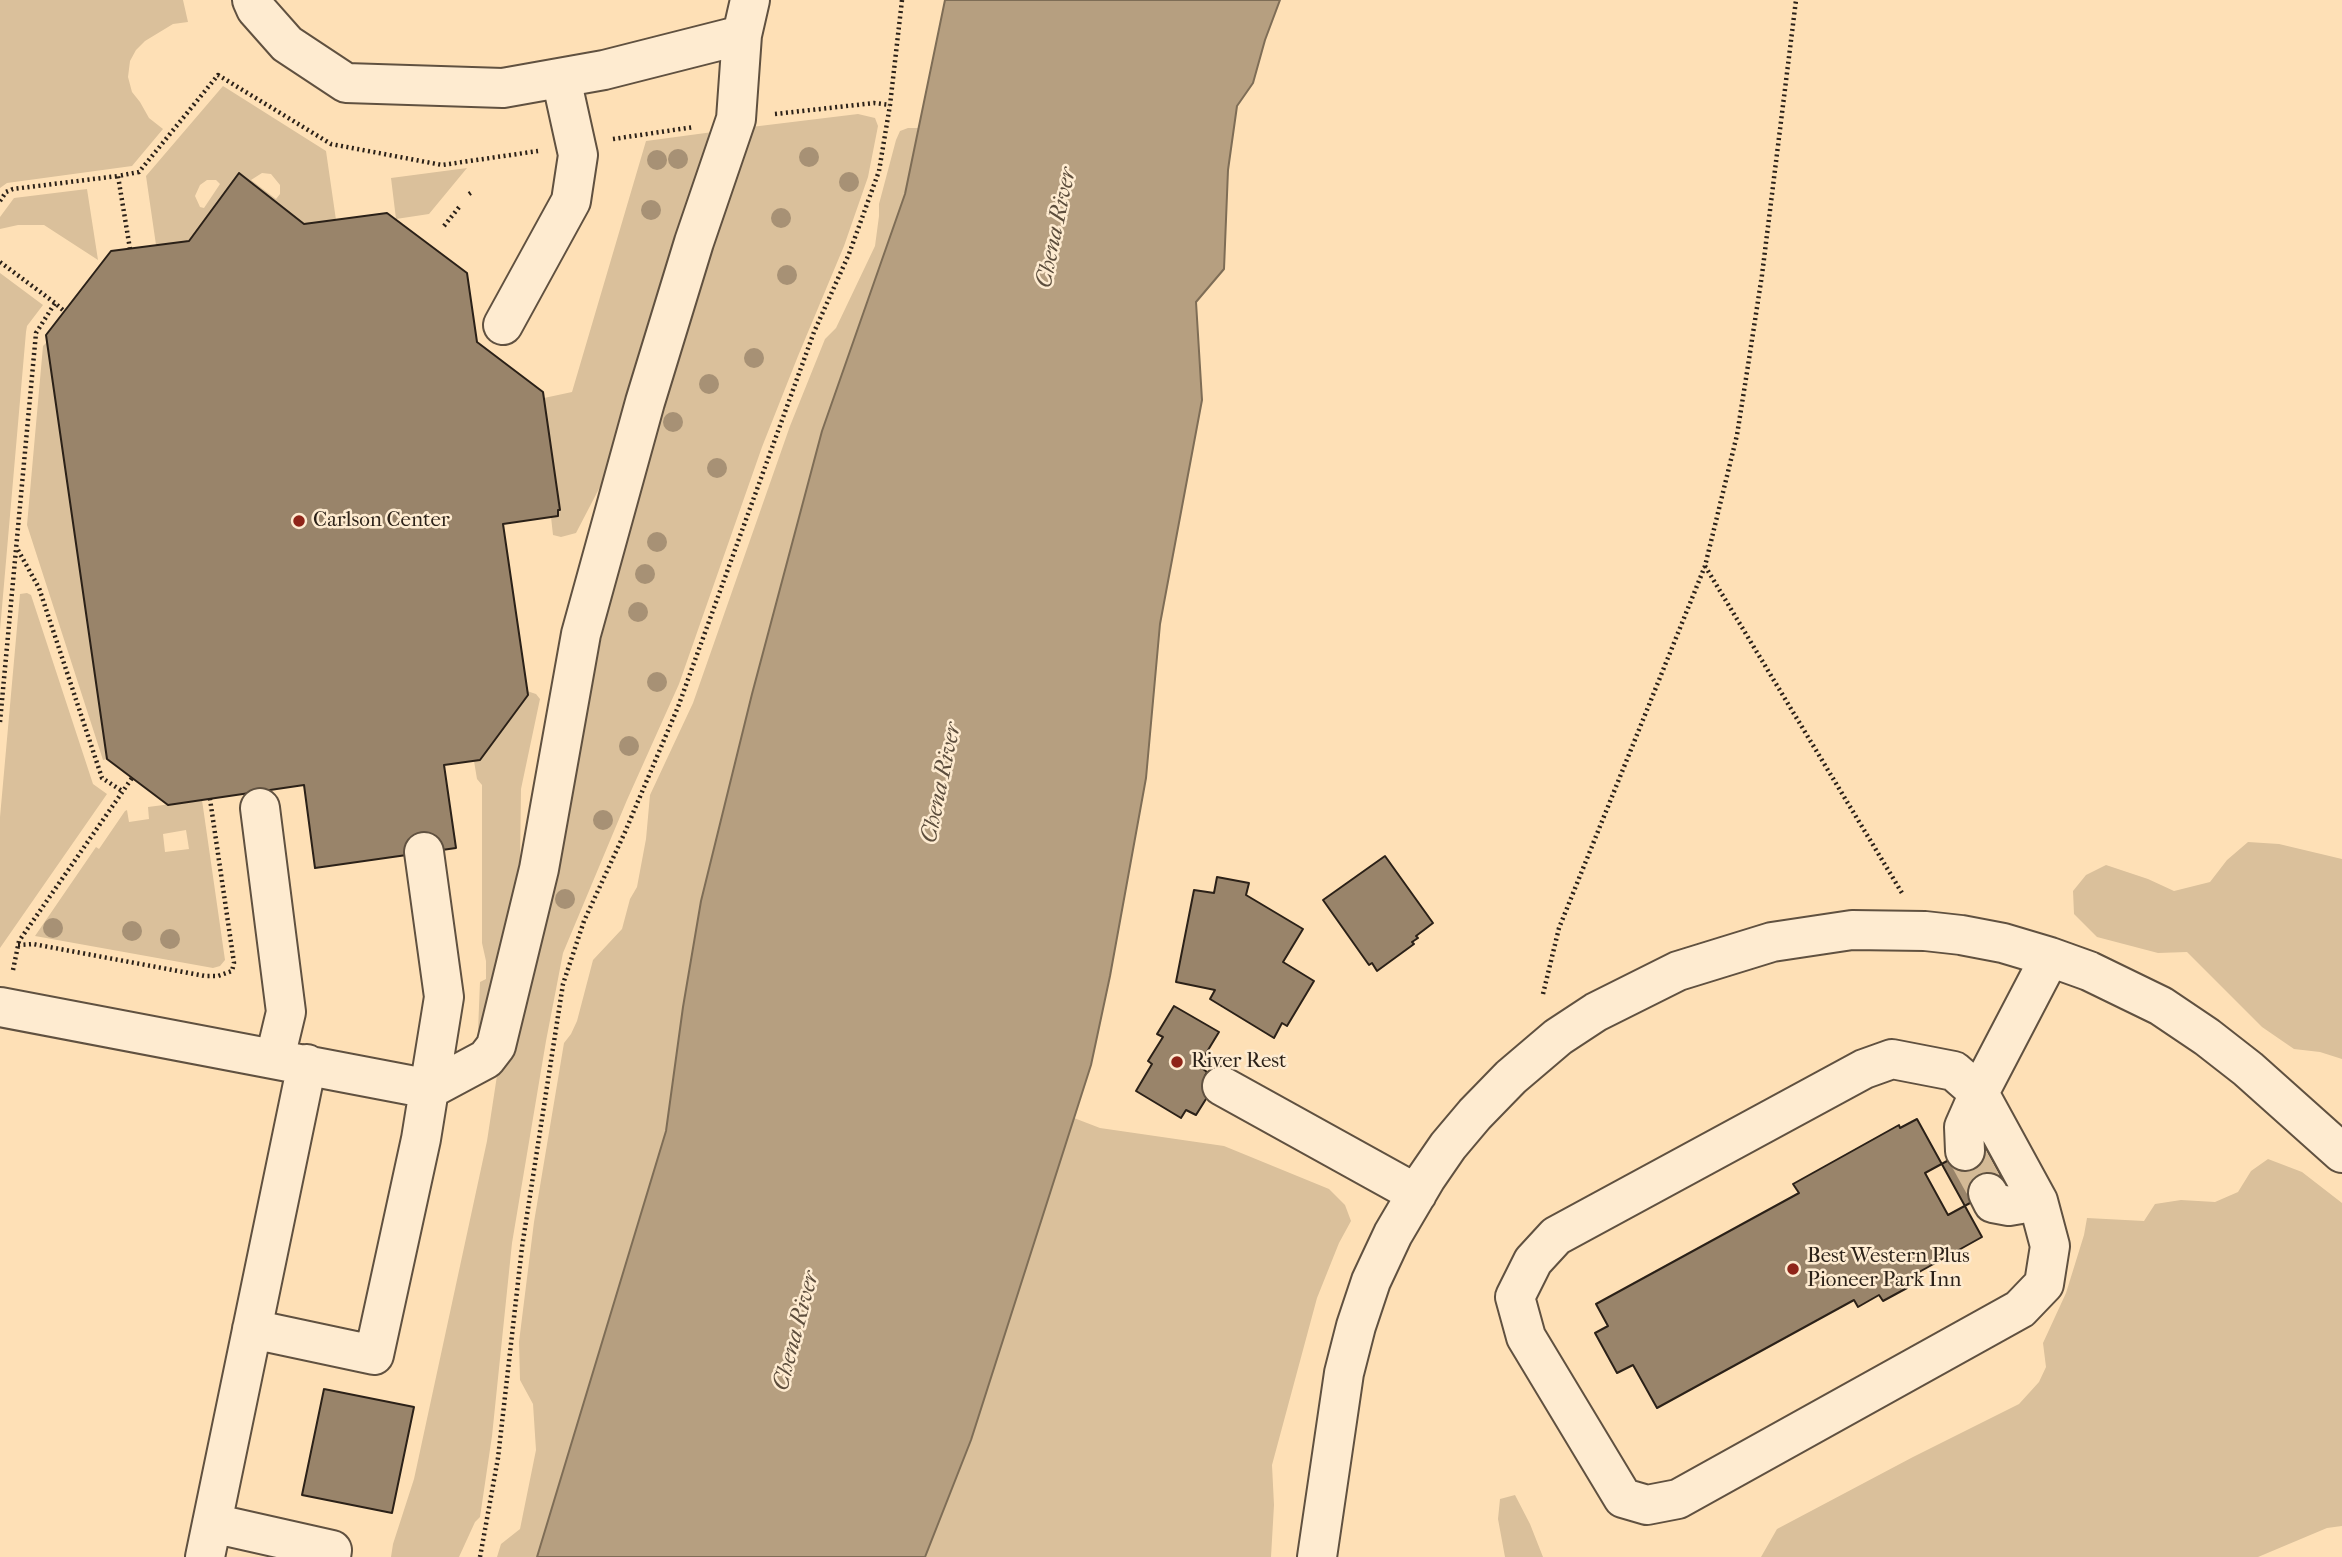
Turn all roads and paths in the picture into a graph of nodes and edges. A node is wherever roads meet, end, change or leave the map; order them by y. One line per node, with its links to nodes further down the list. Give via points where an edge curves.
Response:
1 (251, 0): 5 (street, via 288,44 345,83 503,88)
2 (902, 0): 6 (path)
3 (1796, 0): 19 (path, via 1737,435)
4 (746, 18): 5 (street, via 604,70); 7 (street)
5 (561, 78): 17 (street, via 578,155 571,201)
6 (890, 105): 7 (path); 43 (path, via 879,171 849,254 814,332 678,707 584,921 564,985)
7 (736, 119): 33 (street, via 645,402 581,634 539,869 496,1046 486,1059)
8 (442, 165): 9 (path, via 331,144 218,75 139,172)
9 (118, 176): 10 (path, via 13,189); 13 (path)
10 (0, 201)
11 (460, 206): 12 (path)
12 (444, 226)
13 (130, 249)
14 (0, 262): 15 (path)
15 (55, 303): 16 (path); 18 (path, via 36,333)
16 (64, 312)
17 (502, 325)
18 (18, 550): 20 (path); 22 (path, via 38,589 102,778)
19 (1705, 566): 26 (path); 30 (path, via 1559,928)
20 (0, 722)
21 (132, 778): 22 (path)
22 (122, 791): 27 (path)
23 (209, 799): 27 (path, via 232,971 205,976)
24 (260, 808): 31 (street)
25 (424, 852): 33 (street, via 444,997)
26 (1904, 897)
27 (18, 945): 29 (path)
28 (2050, 957): 34 (street); 36 (street, via 2161,1006 2248,1069); 38 (street, via 1961,935 1853,930 1772,942 1678,971 1596,1012 1548,1045 1475,1114)
29 (6, 991): 31 (street)
30 (1543, 994)
31 (291, 1061): 33 (street); 40 (street)
32 (1222, 1086): 38 (street)
33 (430, 1088): 40 (street, via 374,1355)
34 (1979, 1093): 35 (street, via 1964,1127); 39 (street); 39 (street, via 1954,1071 1941,1068 1892,1059 1864,1069 1556,1236 1533,1261 1515,1297 1527,1337 1623,1497 1647,1505 1678,1499 2020,1309 2045,1284 2050,1246)
35 (1965, 1151)
36 (2342, 1153)
37 (1988, 1193): 39 (street, via 1993,1203 2008,1206)
38 (1417, 1194): 44 (street, via 1382,1257 1356,1326)
39 (2038, 1201)
40 (252, 1329): 41 (street)
41 (209, 1540): 42 (street, via 332,1550)
42 (331, 1557)
43 (480, 1557)
44 (1317, 1557)

